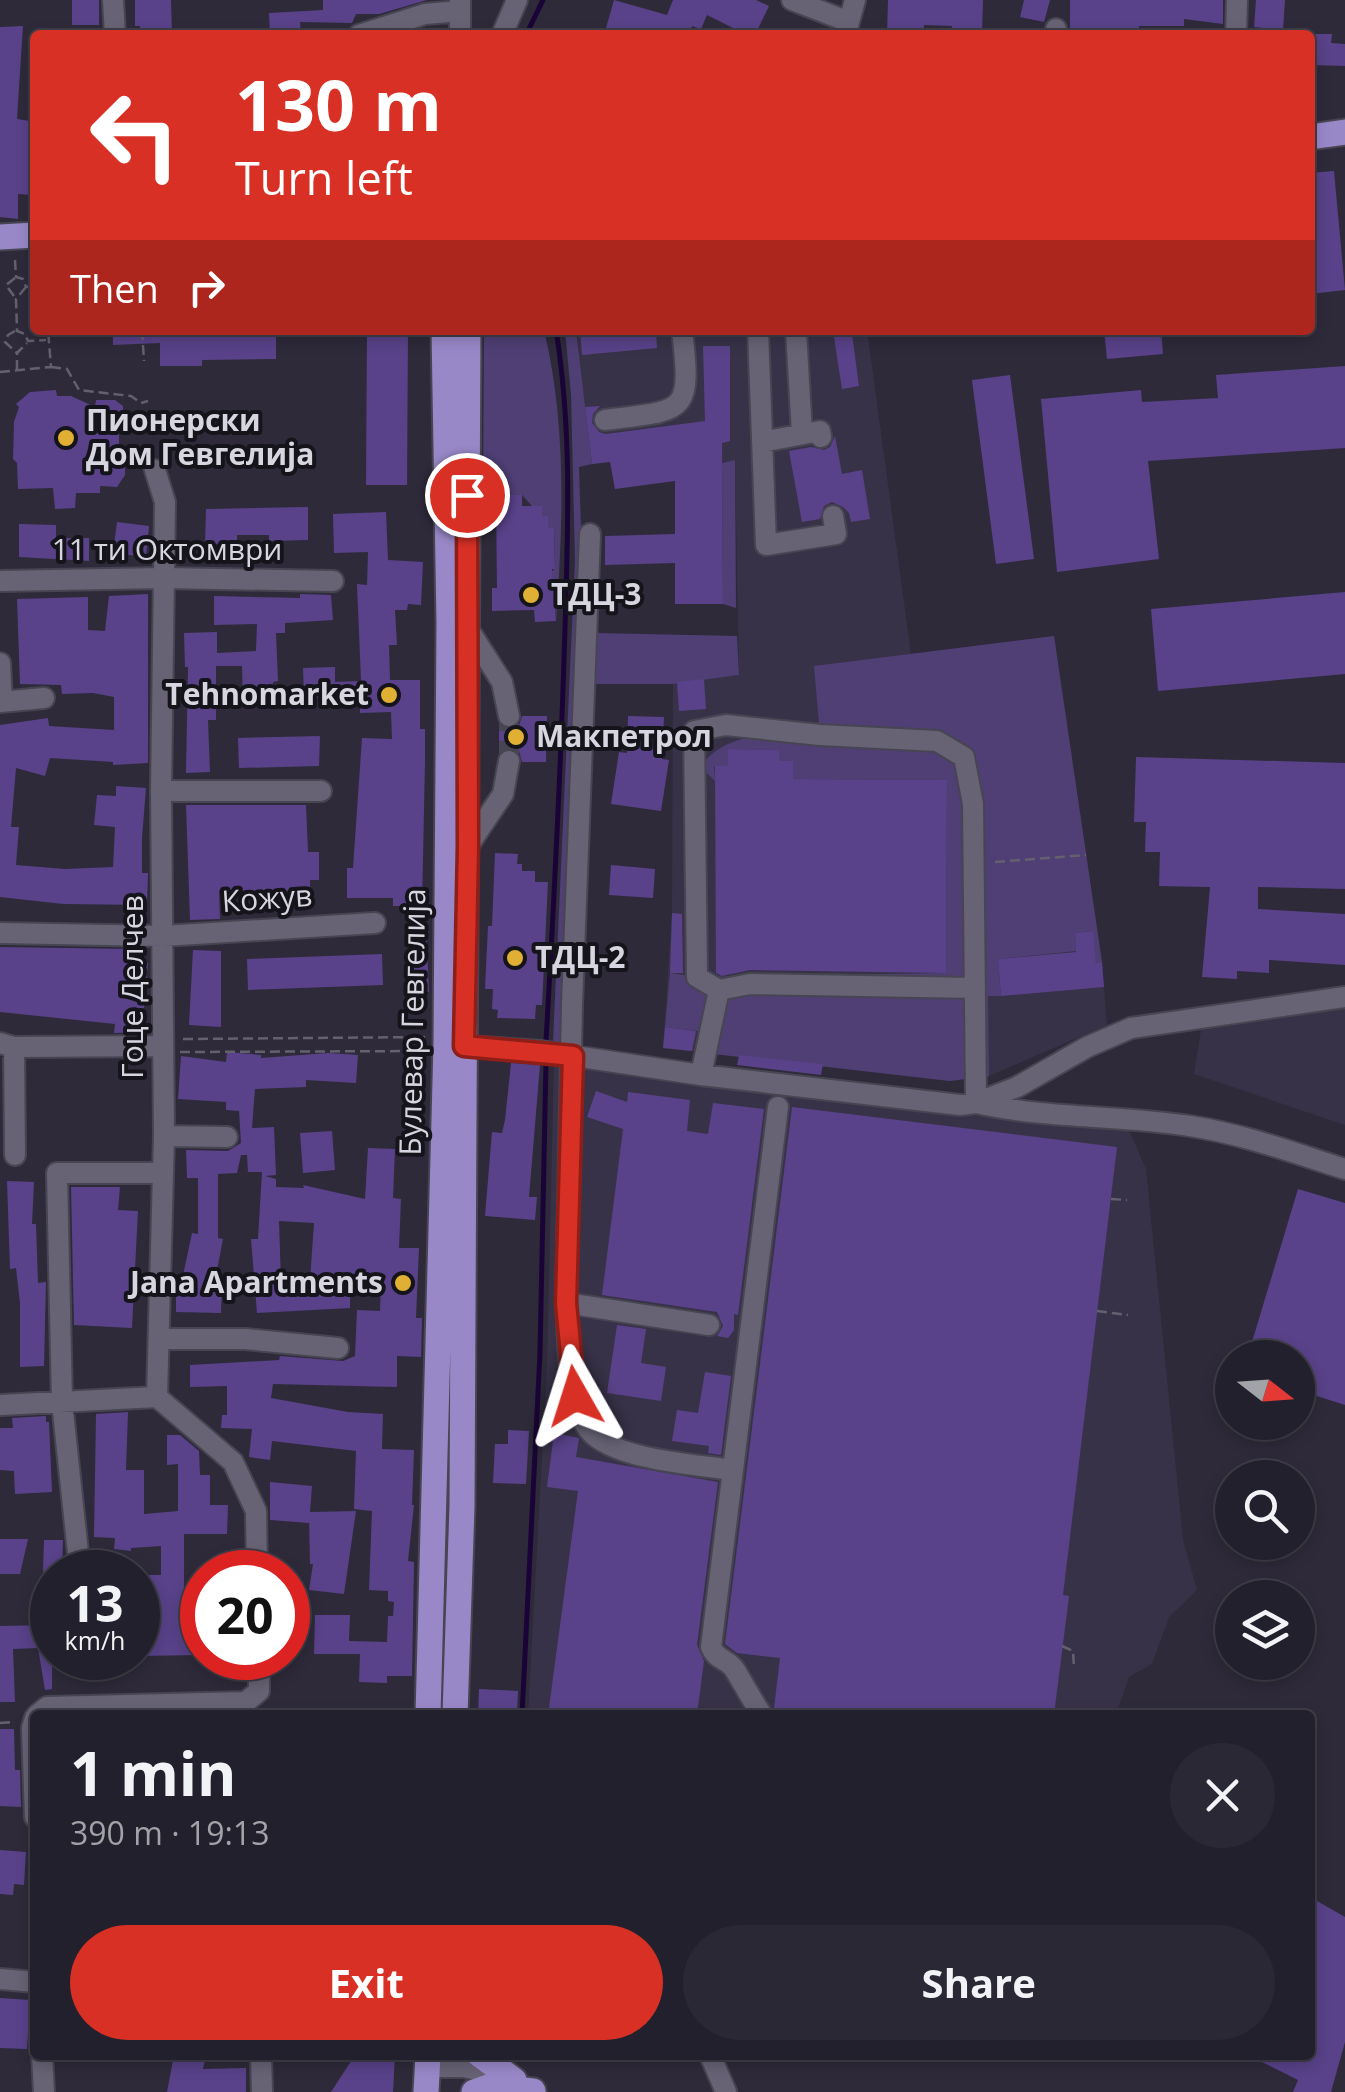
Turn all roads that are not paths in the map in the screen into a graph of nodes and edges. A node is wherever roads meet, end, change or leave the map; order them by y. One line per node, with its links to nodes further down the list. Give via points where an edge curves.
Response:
1 (112, 0): 8 (street)
2 (516, 0): 10 (street)
3 (792, 0): 7 (street)
4 (855, 0): 7 (street)
5 (1237, 0): 11 (street)
6 (460, 5): 9 (street)
7 (847, 28)
8 (114, 30)
9 (375, 30)
10 (504, 30)
11 (1236, 30)
12 (1345, 132): 13 (main road)
13 (1315, 136)
14 (444, 335): 43 (main road, Булевар Гевгелија)
15 (468, 335): 27 (main road, Булевар Гевгелија)
16 (683, 335): 19 (street, via 688,383 681,402 662,413)
17 (758, 335): 20 (street)
18 (797, 335): 20 (street, via 811,436)
19 (605, 420)
20 (762, 442): 22 (street, via 766,545 836,534)
21 (155, 470): 24 (street, Гоце Делчев, via 165,502)
22 (834, 516)
23 (590, 534): 45 (street)
24 (163, 578): 25 (street, 11 ти Октомври); 26 (street, 11 ти Октомври); 33 (street, Гоце Делчев)
25 (0, 580)
26 (333, 581)
27 (467, 627): 31 (street, via 502,682); 35 (main road, Булевар Гевгелија)
28 (0, 664): 30 (street)
29 (44, 698): 30 (street)
30 (1, 702)
31 (509, 716)
32 (508, 762): 35 (street, via 503,794)
33 (161, 791): 34 (street); 38 (street, Гоце Делчев)
34 (321, 792)
35 (468, 846): 43 (main road, Булевар Гевгелија)
36 (375, 923): 38 (street, Кожув)
37 (0, 933): 38 (street, Кожув)
38 (162, 936): 44 (street, Гоце Делчев)
39 (975, 988): 40 (street, via 750,984); 40 (street, via 973,804 964,757 937,740 726,725 694,732 697,977); 47 (street)
40 (720, 990): 46 (street)
41 (1345, 998): 47 (street, via 1131,1028)
42 (7, 1045): 44 (street); 51 (street)
43 (451, 1045): 45 (street); 66 (main road, Булевар Гевгелија); 67 (main road, Булевар Гевгелија, via 462,1506)
44 (164, 1046): 49 (street, Гоце Делчев)
45 (573, 1056): 46 (street); 54 (street)
46 (701, 1075): 47 (street)
47 (976, 1103): 52 (street, via 1190,1126)
48 (778, 1107): 61 (street)
49 (164, 1136): 50 (street); 53 (street, Гоце Делчев)
50 (227, 1138)
51 (15, 1155)
52 (1345, 1168)
53 (162, 1173): 56 (street, Гоце Делчев); 59 (street, via 57,1173)
54 (566, 1303): 55 (street); 61 (street, via 575,1396 600,1442)
55 (709, 1325)
56 (160, 1339): 57 (street); 58 (street, Гоце Делчев)
57 (338, 1348)
58 (157, 1396): 59 (street); 63 (street, via 233,1462 256,1510)
59 (62, 1402): 60 (street); 62 (street)
60 (0, 1405)
61 (732, 1470): 68 (street, via 711,1647 733,1667)
62 (78, 1550)
63 (257, 1550)
64 (260, 1680): 65 (street, via 256,1696 246,1702)
65 (43, 1710)
66 (428, 1710)
67 (454, 1710)
68 (759, 1710)
69 (0, 1978): 70 (street)
70 (30, 1981)
71 (42, 2060): 77 (street)
72 (261, 2060): 78 (street)
73 (487, 2060): 76 (main road)
74 (712, 2060): 80 (street)
75 (427, 2067): 76 (street, via 464,2068)
76 (526, 2088): 79 (main road)
77 (44, 2092)
78 (262, 2092)
79 (474, 2092)
80 (726, 2092)

